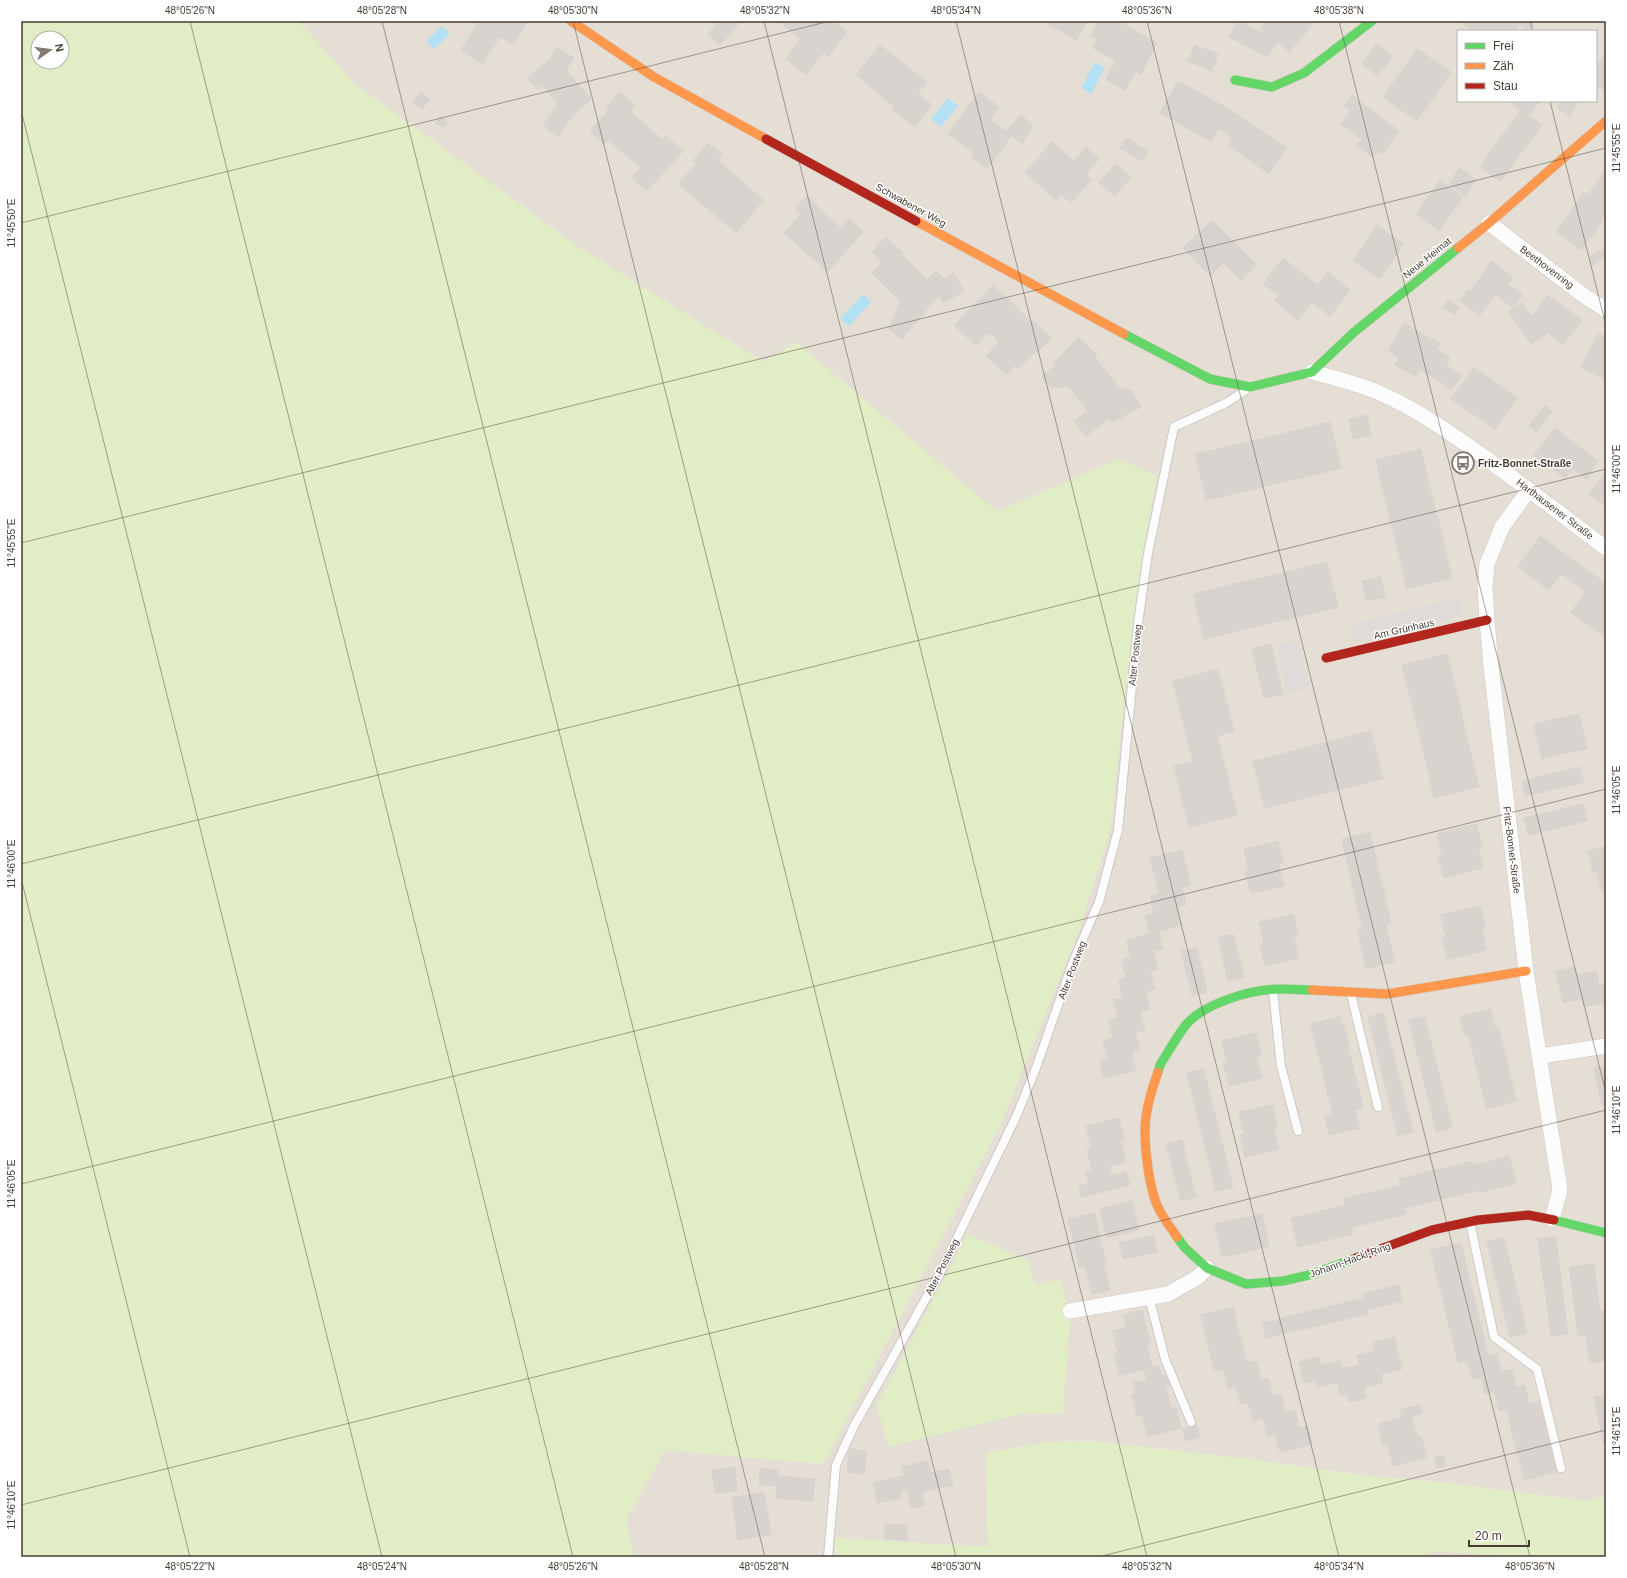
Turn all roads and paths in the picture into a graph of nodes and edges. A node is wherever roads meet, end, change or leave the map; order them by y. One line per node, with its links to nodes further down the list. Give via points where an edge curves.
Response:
1 (571, 21): 8 (street, Schwabener Weg, via 654,77 1087,315 1210,379)
2 (1372, 21): 3 (street, via 1304,73 1291,79 1272,87)
3 (1235, 80)
4 (1606, 121): 5 (street, Neue Heimat)
5 (1488, 223): 6 (street, Beethovenring); 7 (street, Neue Heimat, via 1353,333)
6 (1606, 310)
7 (1312, 372): 8 (street, Neue Heimat); 9 (street, Harthausener Straße, via 1380,393 1419,412)
8 (1250, 387): 28 (lane, Alter Postweg, via 1226,403 1174,427 1147,561 1138,623 1118,830 1099,902 1016,1117 938,1277 854,1426 836,1465)
9 (1529, 490): 10 (street, Harthausener Straße); 11 (street, Fritz-Bonnet-Straße, via 1502,527 1487,564)
10 (1606, 548)
11 (1487, 620): 12 (street, Am Grünhaus); 13 (street, Fritz-Bonnet-Straße)
12 (1326, 658)
13 (1526, 971): 15 (street, Johann-Hackl-Ring, via 1387,994); 17 (street, Fritz-Bonnet-Straße)
14 (1273, 990): 15 (street, Johann-Hackl-Ring); 19 (lane, via 1281,1066); 23 (street, Johann-Hackl-Ring, via 1251,993 1201,1012 1186,1025 1160,1065 1151,1094 1146,1117 1146,1140 1149,1171 1156,1200 1163,1216 1185,1248)
15 (1351, 993): 18 (lane)
16 (1606, 1046): 17 (street)
17 (1540, 1056): 20 (street, Fritz-Bonnet-Straße, via 1560,1190)
18 (1378, 1107)
19 (1298, 1131)
20 (1552, 1219): 21 (street, Johann-Hackl-Ring, via 1522,1215); 22 (street, Johann-Hackl-Ring)
21 (1470, 1222): 23 (street, Johann-Hackl-Ring, via 1432,1230 1313,1274 1283,1281 1246,1284); 27 (lane, via 1494,1337 1536,1369)
22 (1606, 1233)
23 (1207, 1268): 24 (street, via 1180,1288 1168,1294)
24 (1149, 1297): 25 (street); 26 (lane, via 1164,1359)
25 (1070, 1311)
26 (1191, 1422)
27 (1561, 1468)
28 (828, 1557)

